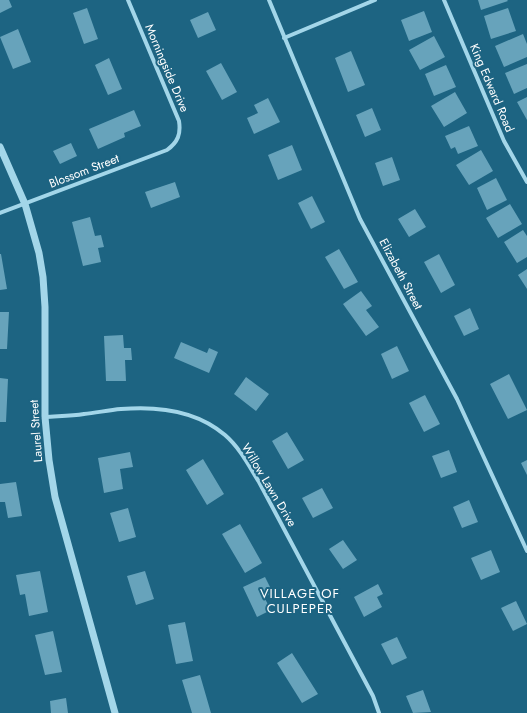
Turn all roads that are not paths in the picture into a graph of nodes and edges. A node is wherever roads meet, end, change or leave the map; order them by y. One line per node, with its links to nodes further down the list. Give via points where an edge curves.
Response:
1 (128, 0): 6 (street, Morningside Drive, via 179,121 179,134)
2 (269, 0): 5 (street, Elizabeth Street)
3 (375, 0): 5 (street)
4 (444, 0): 8 (street, King Edward Road, via 504,141)
5 (284, 38): 12 (street, Elizabeth Street, via 360,219 457,399)
6 (174, 145): 9 (street, Blossom Street, via 168,150)
7 (0, 147): 9 (street, Laurel Street)
8 (527, 182)
9 (24, 204): 10 (street, Blossom Street); 11 (street, Laurel Street, via 39,253 43,277)
10 (0, 213)
11 (45, 417): 13 (street, Laurel Street, via 55,497); 14 (street, Willow Lawn Drive, via 120,409 161,410 186,414 201,420 226,436 239,450 259,482 373,696)
12 (527, 551)
13 (115, 713)
14 (379, 713)

